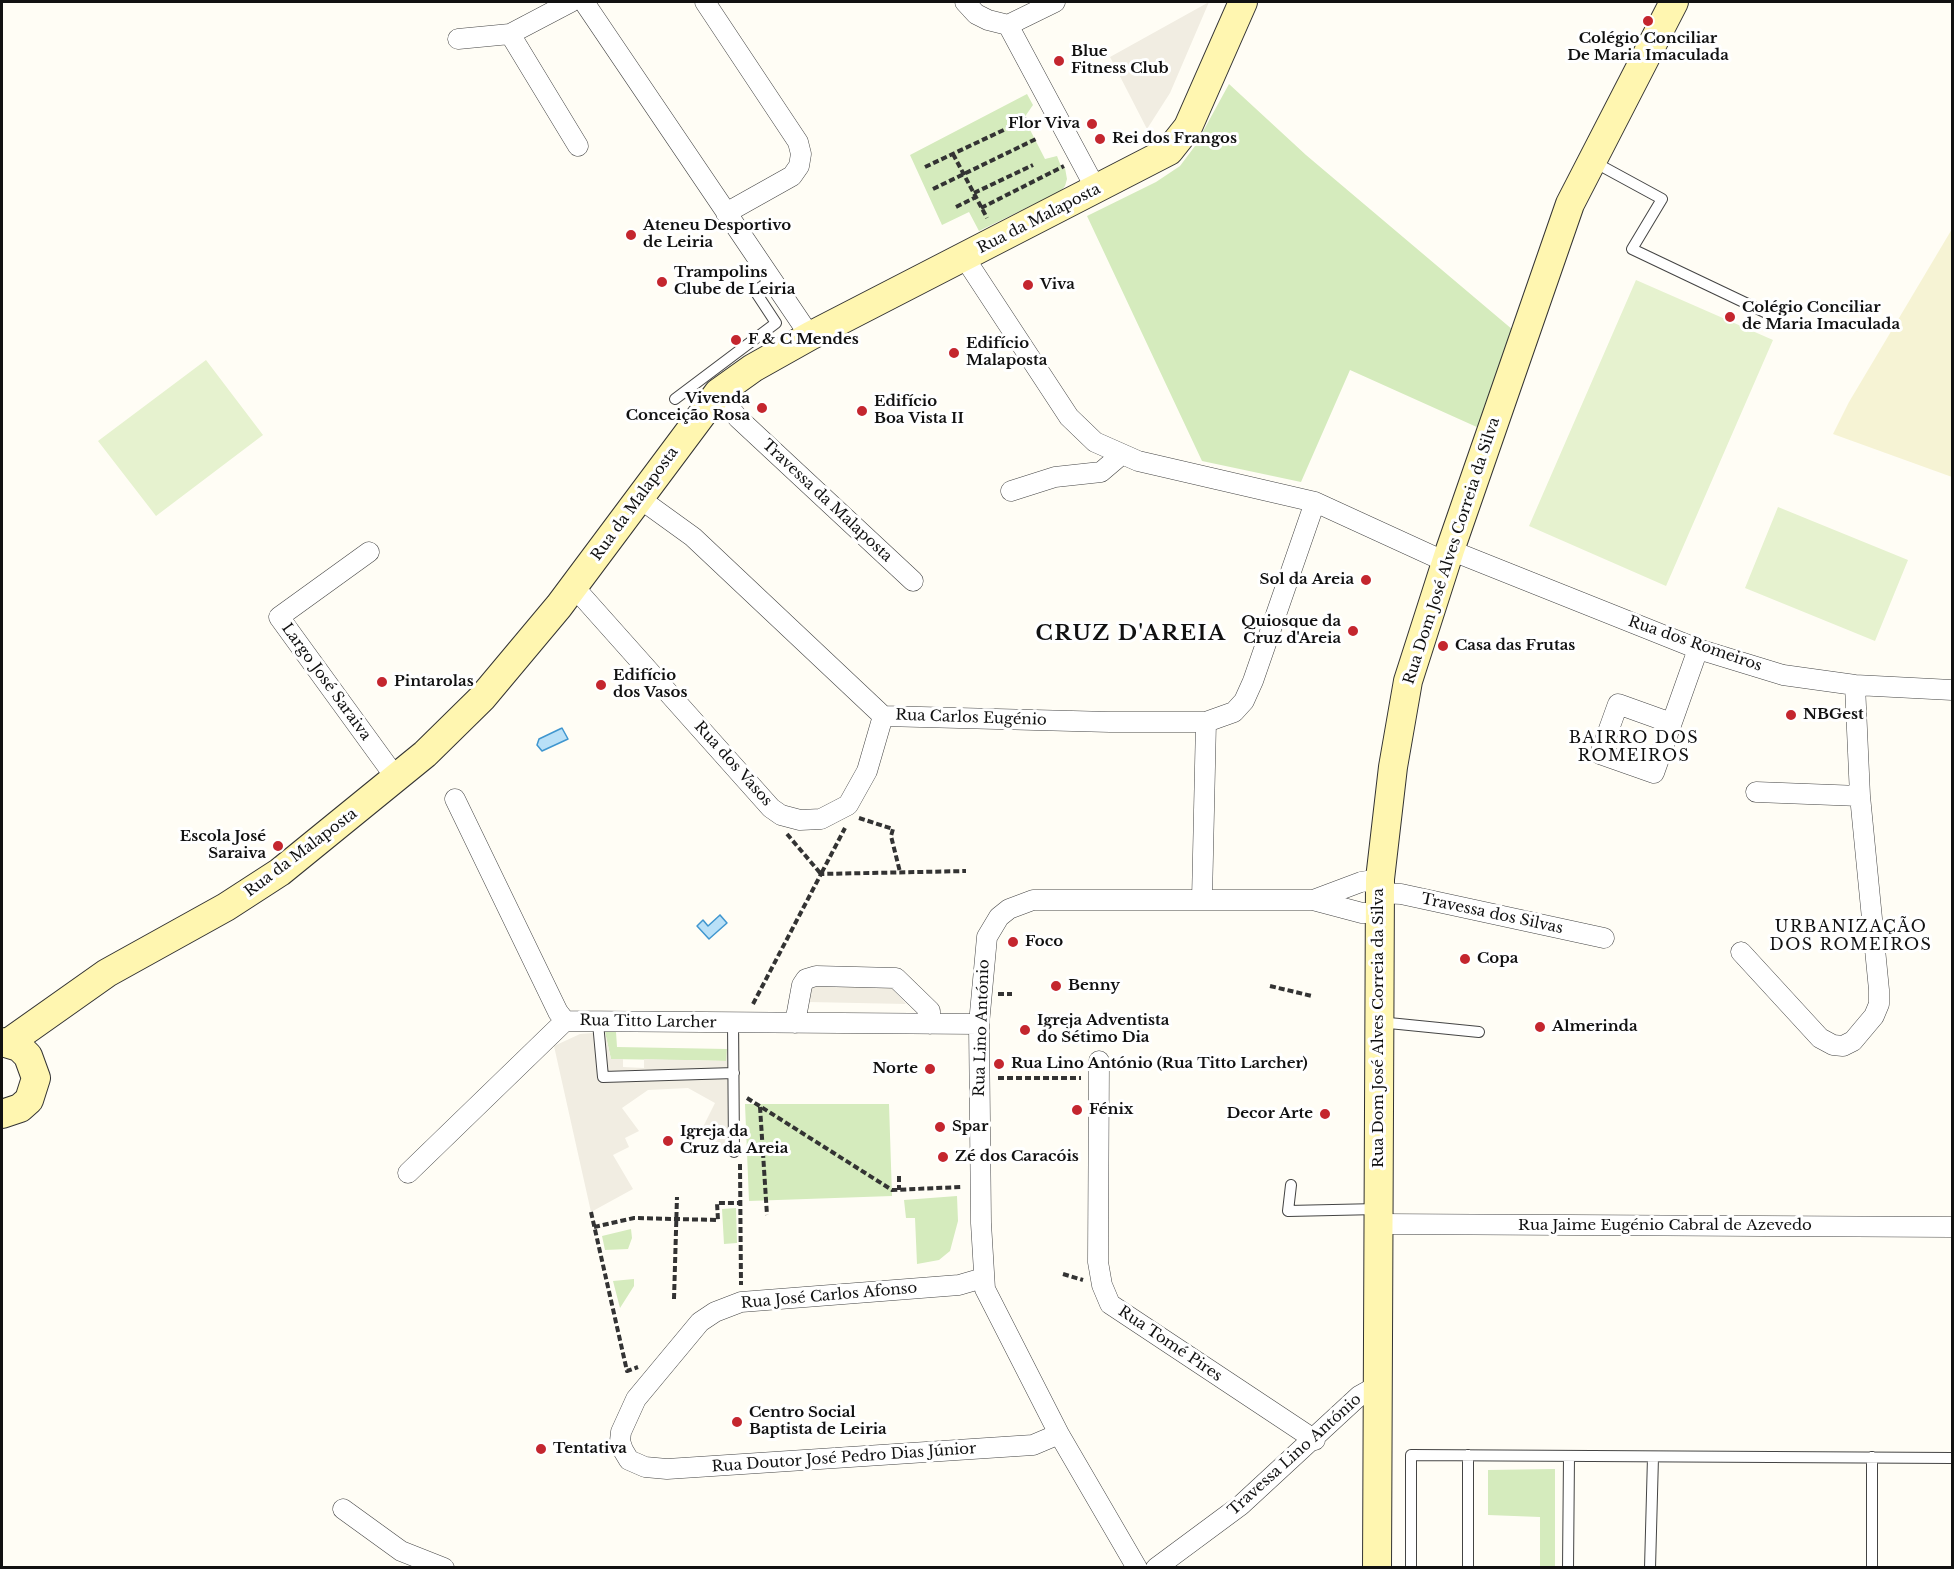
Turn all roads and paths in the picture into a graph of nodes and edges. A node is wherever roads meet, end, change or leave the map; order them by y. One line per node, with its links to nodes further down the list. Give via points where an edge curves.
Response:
1 (571, 2): 9 (street)
2 (584, 2): 25 (street)
3 (705, 2): 25 (street, via 798,142 801,154 792,176)
4 (965, 2): 8 (street, via 976,14)
5 (1055, 2): 8 (street)
6 (1243, 2): 21 (street, Rua da Malaposta, via 1179,142 1158,159)
7 (1674, 2): 15 (street, Rua Dom José Alves Correia da Silva)
8 (1008, 25): 21 (street)
9 (510, 34): 10 (street); 13 (street)
10 (458, 39)
11 (1027, 119): 14 (path)
12 (1038, 138): 19 (path)
13 (578, 146)
14 (953, 154): 18 (path); 19 (path)
15 (1591, 160): 29 (lane, via 1662,199 1632,249); 39 (street, Rua Dom José Alves Correia da Silva, via 1565,217)
16 (1033, 165): 22 (path)
17 (1066, 165): 24 (path)
18 (925, 167)
19 (964, 174): 20 (path); 22 (path)
20 (933, 189)
21 (1096, 189): 27 (street, Rua da Malaposta)
22 (975, 195): 23 (path); 24 (path)
23 (956, 207)
24 (981, 208): 26 (path)
25 (726, 213): 28 (street)
26 (989, 222)
27 (964, 257): 30 (street, Rua da Malaposta); 34 (street, Rua dos Romeiros, via 1069,417 1095,442)
28 (772, 280): 30 (street); 31 (lane, via 755,291 776,323)
29 (1775, 317)
30 (810, 336): 31 (street, Rua da Malaposta)
31 (748, 358): 32 (street, Rua da Malaposta)
32 (707, 394): 33 (lane); 36 (street, Rua da Malaposta); 40 (street, Travessa da Malaposta, via 738,418)
33 (675, 399)
34 (1121, 455): 35 (street, via 1101,472 1055,477); 37 (street, Rua dos Romeiros)
35 (1011, 491)
36 (639, 498): 41 (street, Rua da Malaposta); 45 (street, Rua Carlos Eugénio, via 693,537)
37 (1315, 501): 39 (street, Rua dos Romeiros); 46 (street, via 1244,701 1234,712)
38 (369, 552): 48 (street, Largo José Saraiva, via 279,617)
39 (1448, 556): 42 (street, Rua dos Romeiros); 58 (street, Rua Dom José Alves Correia da Silva, via 1408,681 1393,767)
40 (913, 581)
41 (574, 587): 45 (street, Rua dos Vasos, via 781,815 800,820 821,819 848,805 867,771); 48 (street, Rua da Malaposta, via 482,698)
42 (1698, 649): 43 (street, Rua dos Romeiros, via 1783,675); 47 (street)
43 (1855, 685): 44 (street, Rua dos Romeiros); 50 (street)
44 (1953, 690)
45 (883, 716): 46 (street, Rua Carlos Eugénio)
46 (1206, 722): 59 (street)
47 (1671, 723)
48 (396, 778): 67 (street, Rua da Malaposta, via 271,878 121,964)
49 (1756, 792): 50 (street)
50 (1860, 796): 62 (street, via 1879,990 1874,1016 1853,1041 1833,1045 1820,1038)
51 (455, 799): 68 (street, Rua Titto Larcher)
52 (851, 816): 56 (path, via 893,829 891,836)
53 (846, 825): 57 (path)
54 (784, 828): 57 (path)
55 (966, 871): 56 (path)
56 (900, 872): 57 (path)
57 (821, 874): 71 (path)
58 (1380, 895): 60 (street, Rua Lino António, via 1361,882); 60 (street, Rua Lino António, via 1362,914); 61 (street, Travessa dos Silvas, via 1401,894); 69 (street, Rua Dom José Alves Correia da Silva)
59 (1202, 899): 60 (street, Rua Lino António); 74 (street, Rua Lino António, via 1033,900 1009,909 987,937)
60 (1313, 900)
61 (1604, 938)
62 (1742, 952)
63 (1270, 986): 66 (path)
64 (994, 994): 65 (path)
65 (1012, 994)
66 (1312, 996)
67 (52, 1013): 76 (street, Rua da Malaposta); 78 (street)
68 (565, 1021): 70 (street, Rua Titto Larcher); 86 (street)
69 (1379, 1022): 75 (lane); 95 (street, Rua Dom José Alves Correia da Silva)
70 (598, 1023): 71 (street, Rua Titto Larcher); 79 (lane, via 603,1077)
71 (739, 1023): 72 (street, Rua Titto Larcher); 79 (lane)
72 (795, 1023): 73 (street, Rua Titto Larcher); 73 (street, via 802,985 816,976 896,978 930,1011)
73 (930, 1024): 74 (street, Rua Titto Larcher)
74 (980, 1024): 80 (street, Rua Lino António)
75 (1479, 1032)
76 (5, 1042): 78 (street, Rua da Malaposta, via 28,1056)
77 (1099, 1061): 105 (street, Rua Tomé Pires, via 1098,1262 1110,1304)
78 (34, 1067): 84 (street, via 36,1078 29,1100 21,1108)
79 (734, 1073): 85 (lane)
80 (979, 1078): 81 (path); 89 (street, Rua Lino António)
81 (1081, 1078)
82 (745, 1097): 83 (path)
83 (760, 1107): 90 (path, via 892,1190); 94 (path)
84 (2, 1114)
85 (737, 1157): 92 (path)
86 (408, 1173)
87 (899, 1176): 90 (path)
88 (1291, 1185): 95 (lane, via 1288,1211)
89 (981, 1186): 90 (path); 99 (street, Rua Lino António)
90 (899, 1190)
91 (677, 1197): 96 (path)
92 (740, 1203): 96 (path, via 717,1203 718,1220); 101 (path)
93 (591, 1212): 97 (path)
94 (767, 1215)
95 (1378, 1217): 98 (street, Rua Jaime Eugénio Cabral de Azevedo); 103 (street, Rua Dom José Alves Correia da Silva)
96 (677, 1219): 97 (path, via 634,1218); 100 (path)
97 (594, 1227): 102 (path, via 627,1371)
98 (1953, 1227)
99 (983, 1278): 101 (street, Rua José Carlos Afonso, via 959,1285); 104 (street, Rua Lino António)
100 (674, 1299)
101 (741, 1302): 111 (street, Rua José Carlos Afonso, via 700,1322 636,1399 620,1441)
102 (642, 1365)
103 (1377, 1386): 105 (street, Travessa Lino António, via 1359,1396); 116 (street, Rua Dom José Alves Correia da Silva)
104 (1059, 1434): 111 (street, Rua Doutor José Pedro Dias Júnior, via 1033,1445 667,1470); 114 (street, Rua Lino António)
105 (1315, 1440): 115 (street, Travessa Lino António, via 1241,1505)
106 (1468, 1455): 107 (lane); 117 (lane, via 1411,1455); 118 (lane)
107 (1569, 1456): 108 (lane); 119 (lane)
108 (1653, 1457): 109 (lane); 120 (lane)
109 (1872, 1457): 110 (lane); 121 (lane)
110 (1953, 1458)
111 (629, 1460)
112 (344, 1509): 113 (street, via 401,1551)
113 (444, 1568)
114 (1137, 1568)
115 (1156, 1568)
116 (1377, 1568)
117 (1411, 1568)
118 (1468, 1568)
119 (1568, 1568)
120 (1650, 1568)
121 (1872, 1568)

